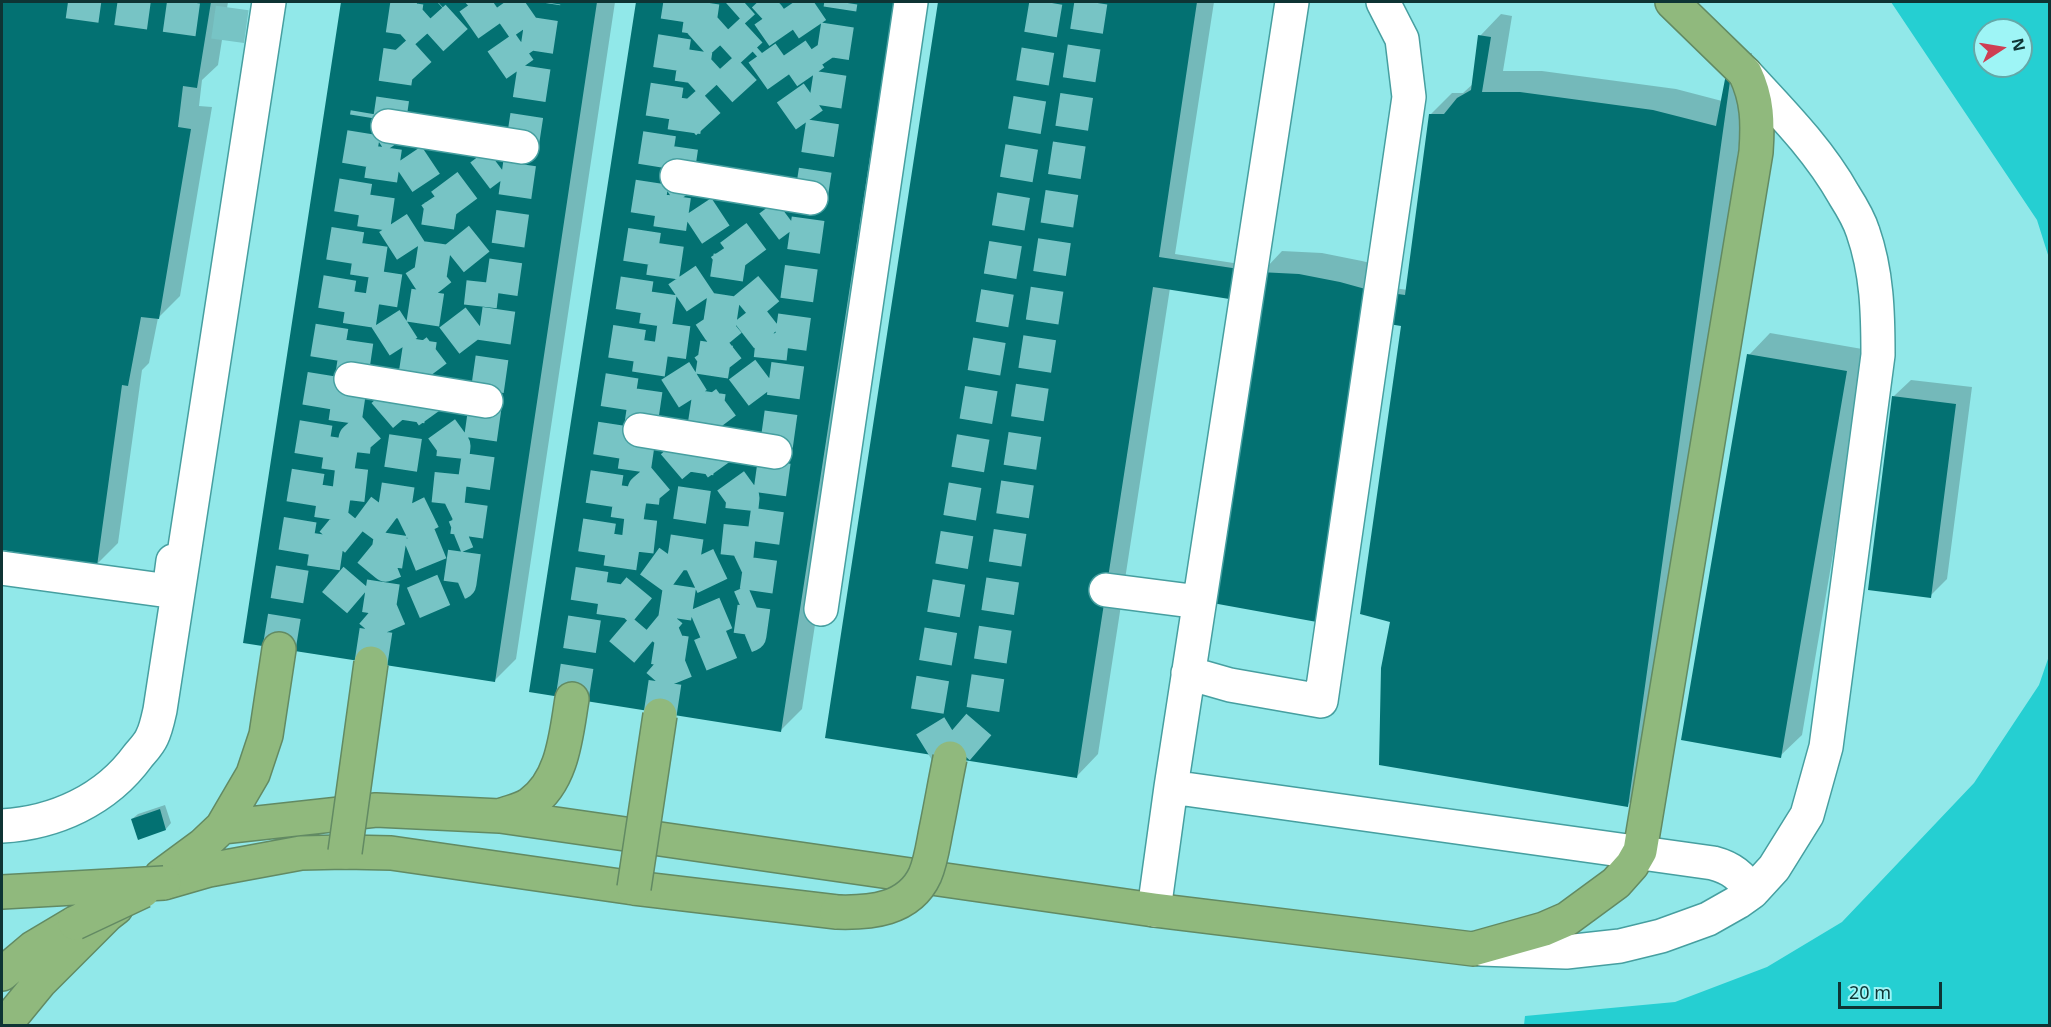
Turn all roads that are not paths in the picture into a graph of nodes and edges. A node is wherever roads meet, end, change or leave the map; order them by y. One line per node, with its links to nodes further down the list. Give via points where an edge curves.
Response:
1 (911, 2): 18 (lane)
2 (1292, 2): 17 (lane)
3 (1383, 2): 21 (lane, via 1402,39 1409,97 1321,701 1230,685)
4 (1672, 2): 6 (highway)
5 (261, 15): 15 (lane, via 169,591); 27 (lane, via 160,710 152,738 131,767 85,803 62,814)
6 (1745, 73): 29 (highway, via 1756,105 1756,152); 34 (lane, via 1802,134 1850,204 1863,230 1878,309 1878,355 1826,747 1807,815 1774,868)
7 (393, 126): 8 (lane)
8 (517, 146)
9 (681, 177): 10 (lane)
10 (807, 198)
11 (351, 379): 12 (lane)
12 (486, 401)
13 (640, 430): 14 (lane)
14 (775, 452)
15 (2, 568)
16 (1106, 590): 17 (lane)
17 (1199, 602): 21 (lane)
18 (821, 609)
19 (279, 649): 28 (highway, via 266,735 252,774)
20 (371, 663): 30 (highway, bridge)
21 (1188, 673): 25 (lane)
22 (572, 699): 26 (highway, via 561,755 547,787 529,805)
23 (660, 715): 32 (highway, bridge)
24 (950, 758): 32 (highway, bridge, via 922,882 906,898 885,908 837,912)
25 (1171, 786): 29 (lane); 35 (lane)
26 (500, 816): 28 (highway, via 376,810); 35 (highway)
27 (2, 826)
28 (222, 827): 38 (highway, via 107,915 40,982)
29 (1640, 851): 34 (lane, via 1729,868 1742,877); 36 (highway, via 1616,883 1567,919)
30 (345, 852): 31 (highway, via 255,860); 32 (highway, via 391,853)
31 (164, 883): 33 (highway, bridge); 37 (highway, bridge, via 75,922 33,948)
32 (634, 888)
33 (2, 892)
34 (1752, 892): 36 (lane, via 1708,919 1620,946 1566,952)
35 (1154, 910): 36 (highway)
36 (1473, 949)
37 (2, 974)
38 (4, 1026)

